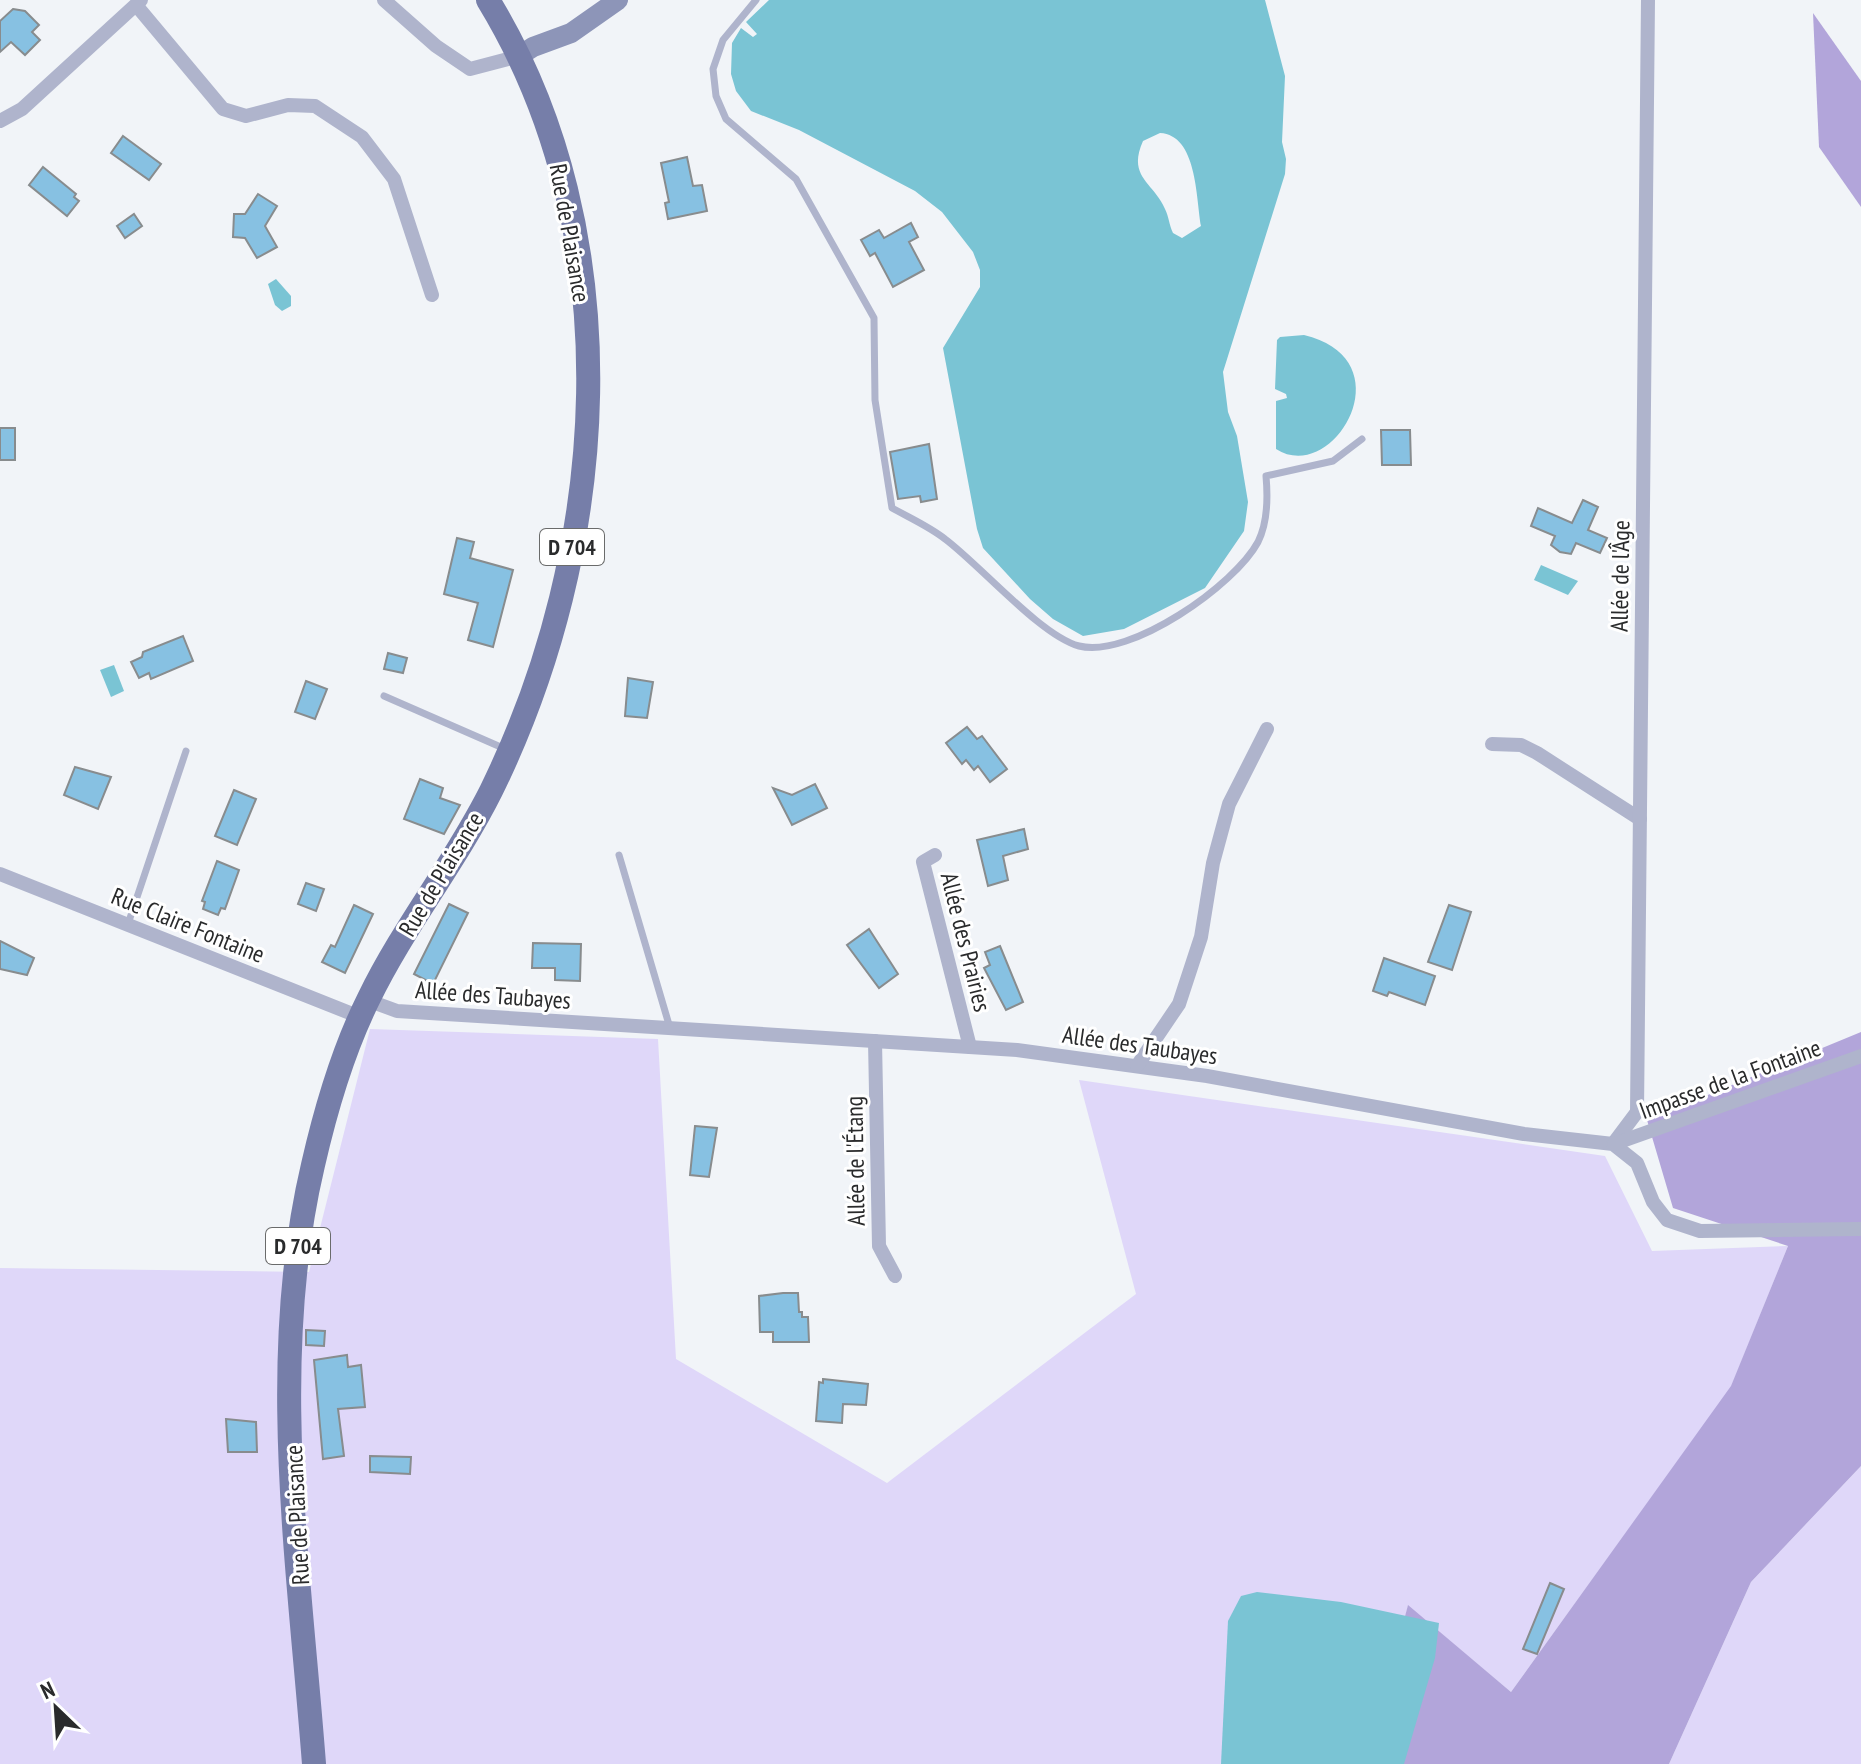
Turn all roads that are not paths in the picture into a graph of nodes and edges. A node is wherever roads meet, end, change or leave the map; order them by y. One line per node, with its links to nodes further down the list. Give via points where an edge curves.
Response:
1 (384, 0): 7 (street, via 470,69)
2 (488, 0): 7 (main road, Rue de Plaisance / D 704)
3 (618, 0): 7 (main road, via 571,33)
4 (756, 0): 10 (lane, via 723,40 713,69 716,96 726,119 796,179 874,318 875,400 892,508 944,538 1054,633 1080,646 1101,645 1195,606 1219,589 1259,540 1268,503 1266,476 1333,461)
5 (1648, 0): 16 (street, Allée de l'Âge)
6 (139, 2): 8 (street, via 22,109); 9 (street, via 223,109 246,116 288,105 315,106 362,137 394,179)
7 (519, 56): 15 (main road, Rue de Plaisance / D 704, via 555,147 573,226 588,398 568,571 548,648)
8 (0, 121)
9 (432, 295)
10 (1362, 439)
11 (384, 696): 15 (lane)
12 (1267, 729): 26 (street, via 1229,804 1201,937 1179,1004)
13 (1492, 744): 16 (street, via 1521,745 1537,753)
14 (186, 751): 20 (lane)
15 (510, 751): 21 (main road, Rue de Plaisance / D 704)
16 (1640, 819): 27 (street, Allée de l'Âge, via 1637,1112)
17 (619, 855): 22 (lane)
18 (935, 855): 24 (street, Allée des Prairies, via 923,862)
19 (0, 874): 20 (street, Rue Claire Fontaine)
20 (128, 924): 21 (street, Rue Claire Fontaine)
21 (364, 1009): 22 (street, Allée des Taubayes); 30 (main road, Rue de Plaisance / D 704, via 333,1088 313,1164 291,1331 293,1484)
22 (670, 1028): 23 (street, Allée des Taubayes)
23 (875, 1041): 24 (street, Allée des Taubayes); 29 (street, Allée de l'Étang, via 879,1246)
24 (970, 1047): 26 (street, Allée des Taubayes)
25 (1861, 1056): 27 (street, Impasse de la Fontaine)
26 (1137, 1066): 27 (street, Allée des Taubayes, via 1524,1134)
27 (1613, 1144): 28 (street, via 1637,1163 1653,1202 1667,1220 1700,1231)
28 (1861, 1229)
29 (895, 1276)
30 (314, 1764)

